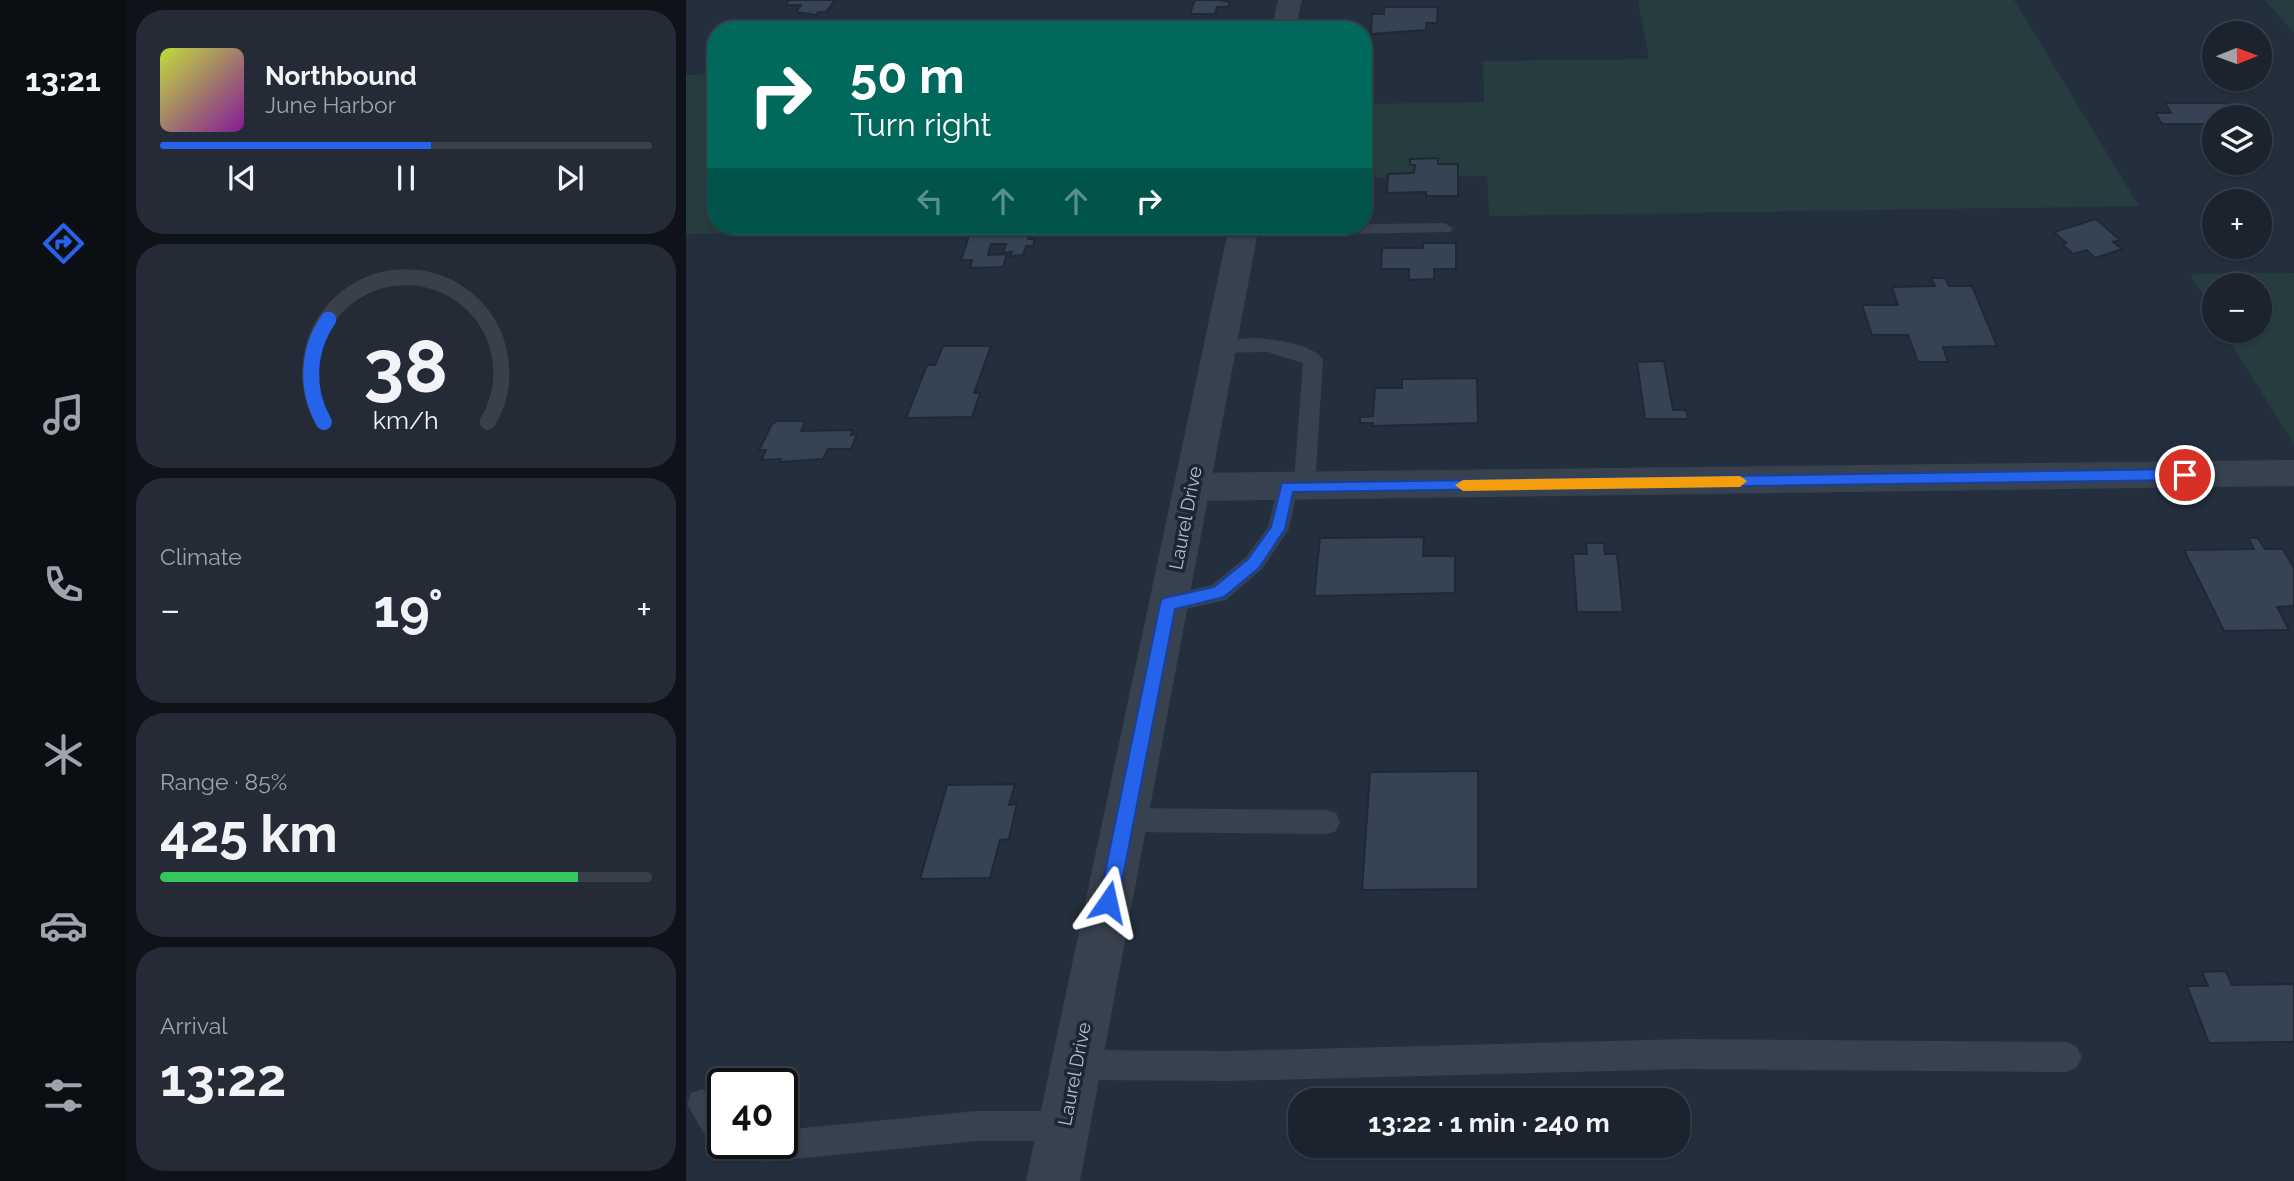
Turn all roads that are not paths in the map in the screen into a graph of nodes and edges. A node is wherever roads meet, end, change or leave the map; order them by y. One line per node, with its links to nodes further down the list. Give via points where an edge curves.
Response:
1 (1290, 0): 2 (street)
2 (1285, 21)
3 (1372, 228): 4 (lane)
4 (1444, 228)
5 (1242, 235): 6 (street, Laurel Drive)
6 (1219, 346): 8 (lane, via 1264,344 1313,360); 9 (street, Laurel Drive)
7 (2294, 473): 8 (street)
8 (1295, 486): 9 (street); 10 (lane, via 1278,529 1254,564 1219,593)
9 (1191, 487): 10 (street, Laurel Drive)
10 (1168, 604): 11 (street, Laurel Drive)
11 (1125, 820): 12 (lane); 14 (street, Laurel Drive)
12 (1327, 822)
13 (2067, 1058): 14 (lane, via 1686,1054)
14 (1076, 1065): 17 (street, Laurel Drive)
15 (702, 1104): 16 (lane)
16 (707, 1111)
17 (1064, 1126): 18 (lane, via 977,1126); 19 (street, Laurel Drive)
18 (798, 1144)
19 (1053, 1181)

